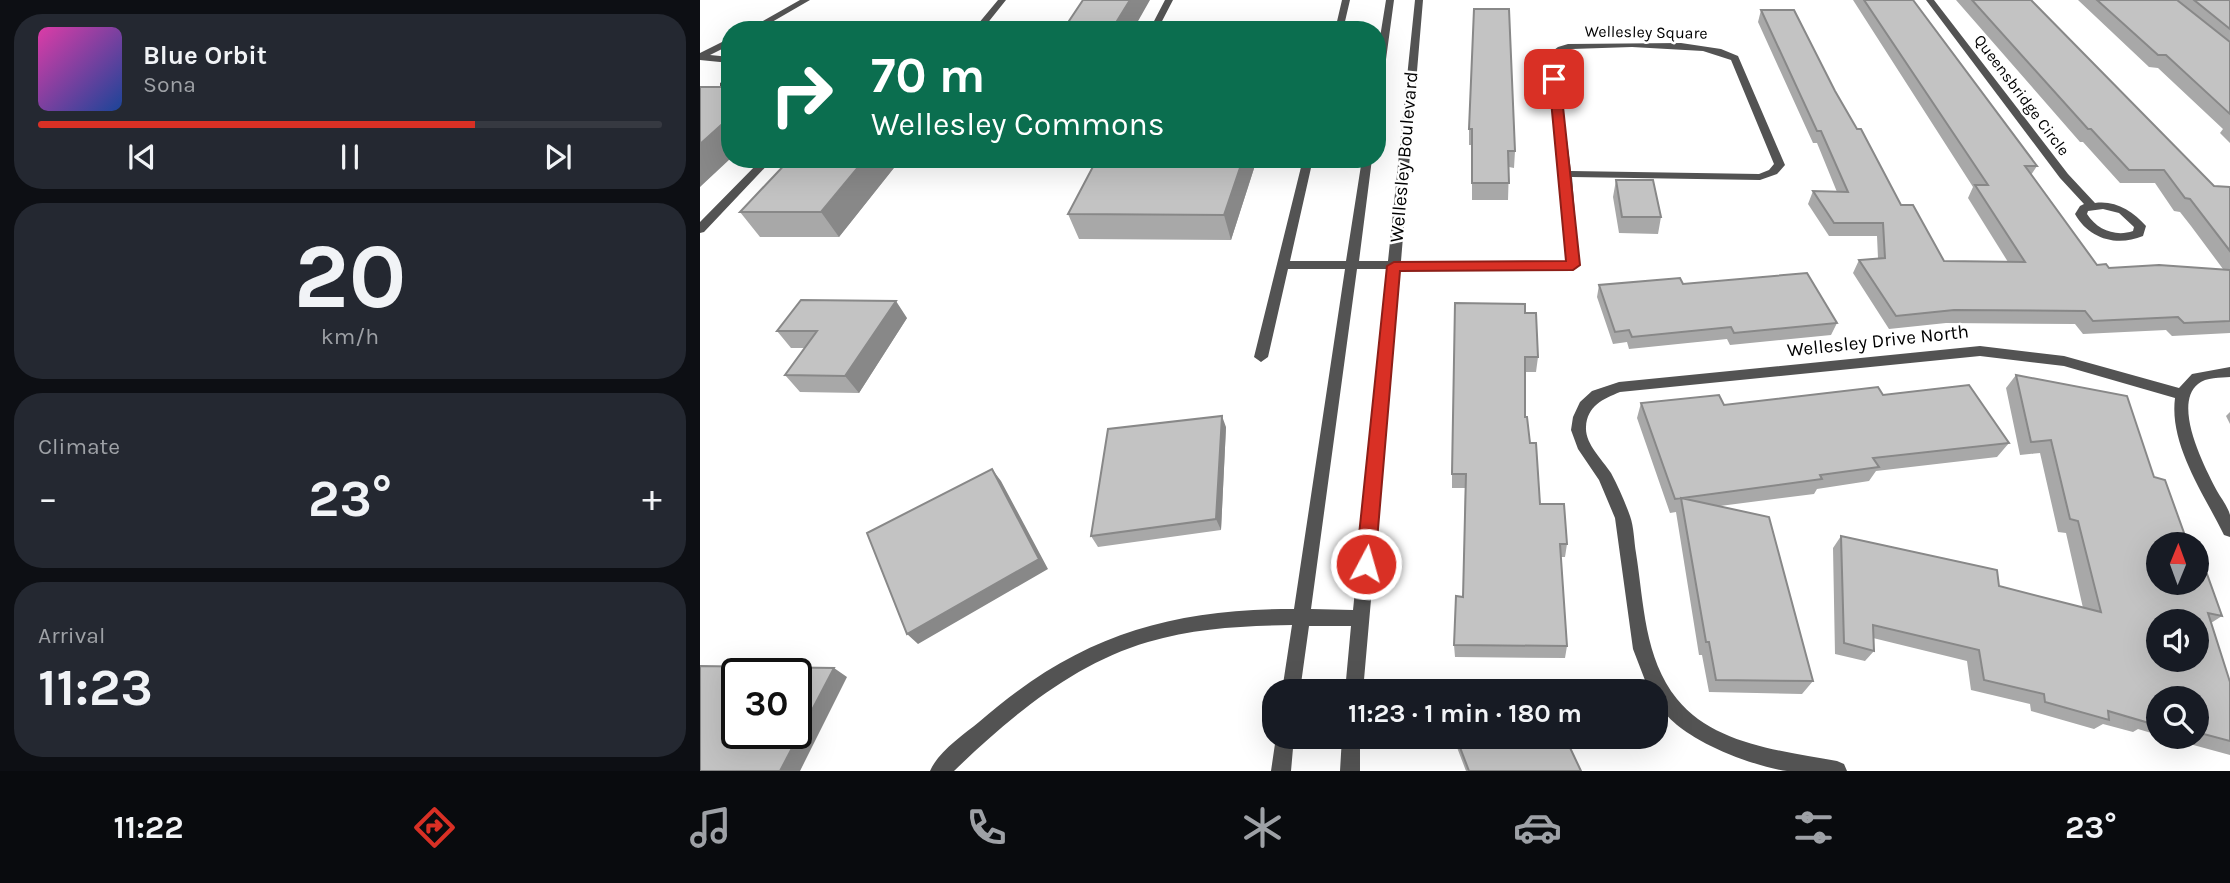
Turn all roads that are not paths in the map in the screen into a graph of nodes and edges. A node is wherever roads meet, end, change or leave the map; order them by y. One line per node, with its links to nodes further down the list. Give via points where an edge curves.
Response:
1 (806, 0): 8 (street)
2 (1002, 0): 9 (street)
3 (1169, 0): 10 (street)
4 (1346, 0): 11 (street)
5 (1390, 0): 12 (street, Wellesley Boulevard)
6 (1419, 0): 24 (street, Wellesley Boulevard)
7 (1930, 0): 20 (street, Queensbridge Circle)
8 (768, 21)
9 (984, 21)
10 (1158, 21)
11 (1341, 21)
12 (1386, 27)
13 (721, 46): 14 (street)
14 (700, 57): 15 (street)
15 (721, 59)
16 (759, 168): 21 (street)
17 (1306, 168): 22 (street)
18 (1366, 168): 23 (street, Wellesley Boulevard)
19 (1566, 174): 19 (street, Wellesley Square, via 1760,177 1780,165 1735,58 1725,51 1572,46 1552,56); 24 (street, via 1573,265)
20 (2092, 206)
21 (700, 229)
22 (1283, 265): 23 (street); 25 (street)
23 (1352, 266): 24 (street); 29 (street, Wellesley Boulevard)
24 (1394, 266): 30 (street, Wellesley Boulevard)
25 (1261, 357)
26 (2230, 372): 27 (street, via 2192,381)
27 (2181, 394): 28 (street, via 2183,432); 38 (street, Wellesley Drive North, via 2064,361 1980,351 1619,387 1597,396 1583,410 1578,430 1583,445 1605,477 1623,518 1642,649 1659,691 1688,724 1744,752)
28 (2230, 530)
29 (1301, 618): 30 (street); 31 (street, Wellesley Boulevard); 35 (street, via 1196,623 1113,644 1045,681)
30 (1360, 618): 32 (street, Wellesley Boulevard)
31 (1293, 679)
32 (1355, 679)
33 (1284, 749): 36 (street)
34 (1351, 749): 37 (street)
35 (940, 771)
36 (1281, 771)
37 (1350, 771)
38 (1837, 771)

